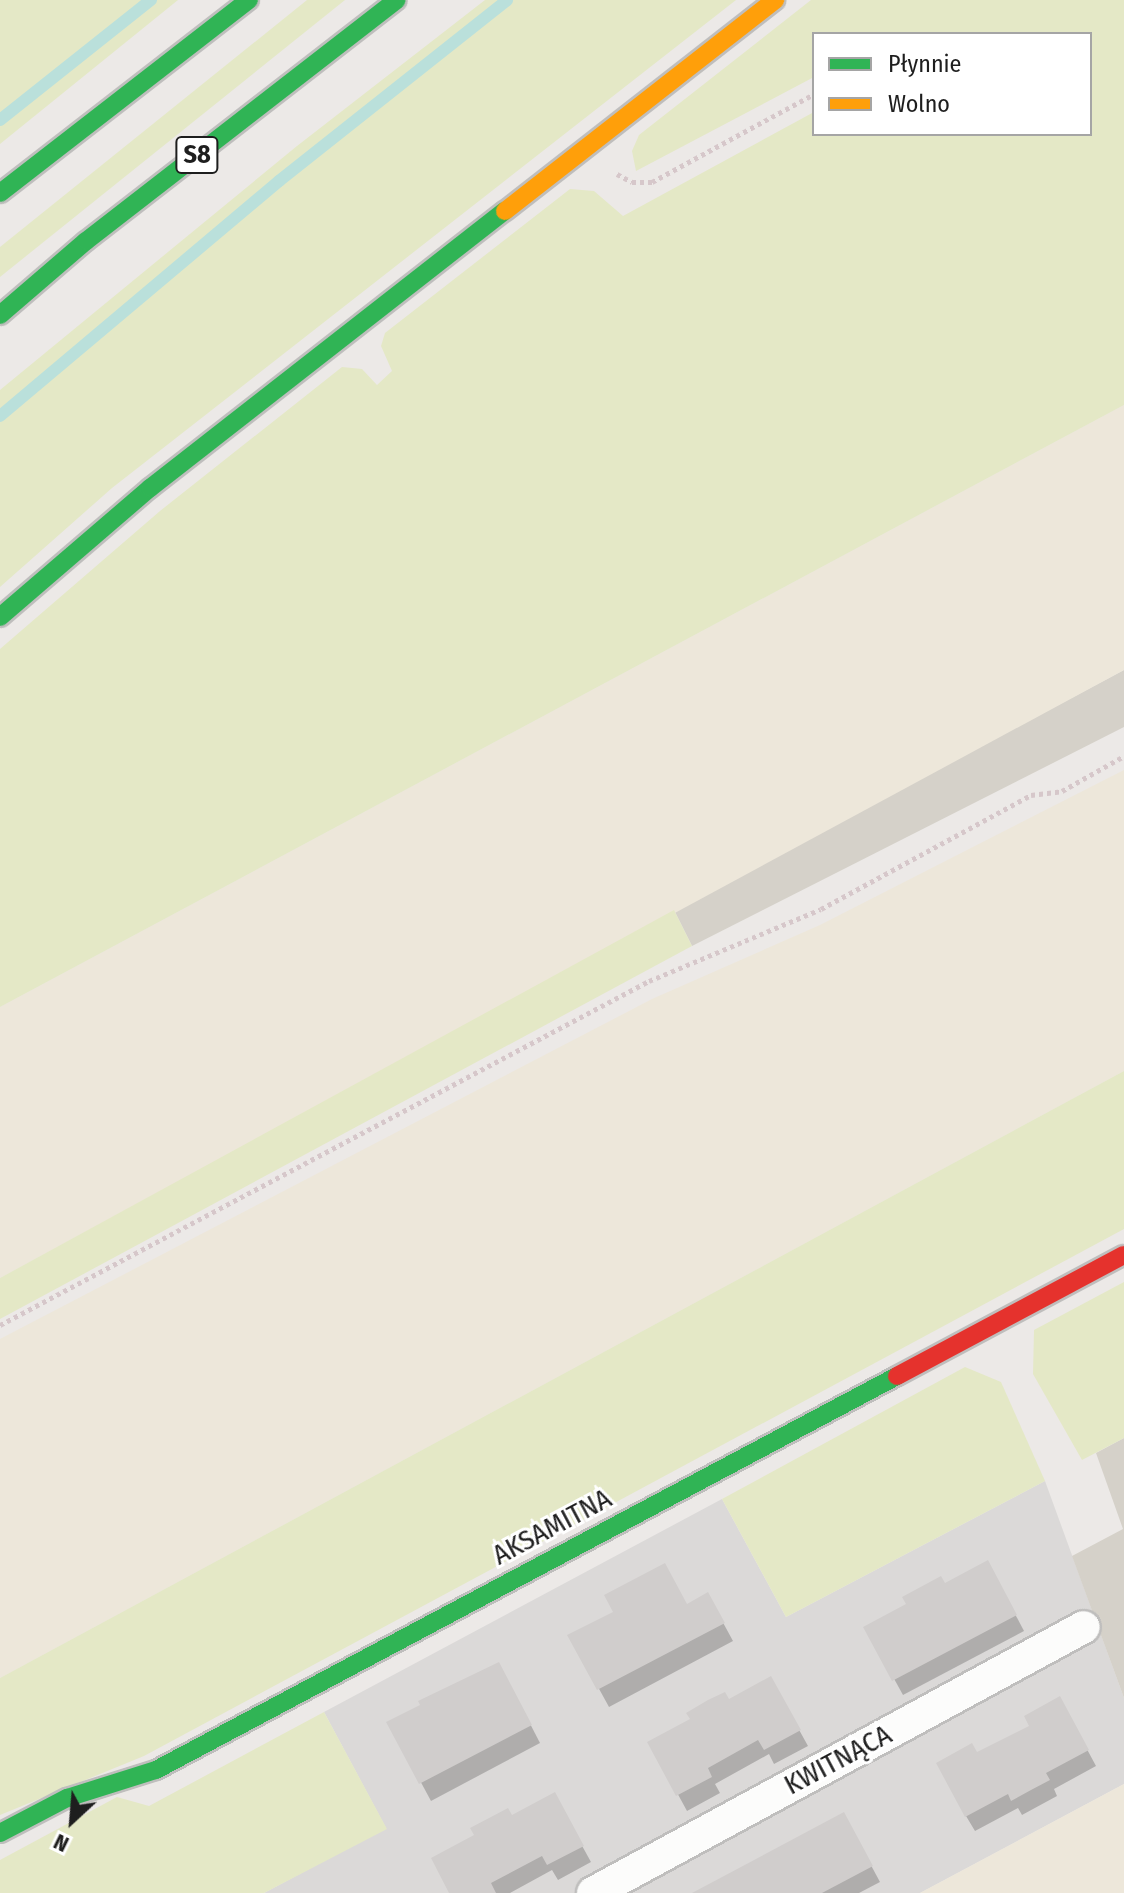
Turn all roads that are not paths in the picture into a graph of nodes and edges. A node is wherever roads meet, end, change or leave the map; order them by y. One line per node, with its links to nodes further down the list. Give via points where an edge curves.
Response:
1 (249, 0): 4 (main road)
2 (397, 0): 5 (main road, S8, via 86,241)
3 (775, 0): 6 (main road, via 150,488)
4 (0, 193)
5 (0, 315)
6 (0, 617)
7 (1124, 1255): 9 (main road, AKSAMITNA, via 156,1770 67,1798)
8 (1084, 1627): 10 (street, KWITNĄCA)
9 (0, 1833)
10 (593, 1893)

